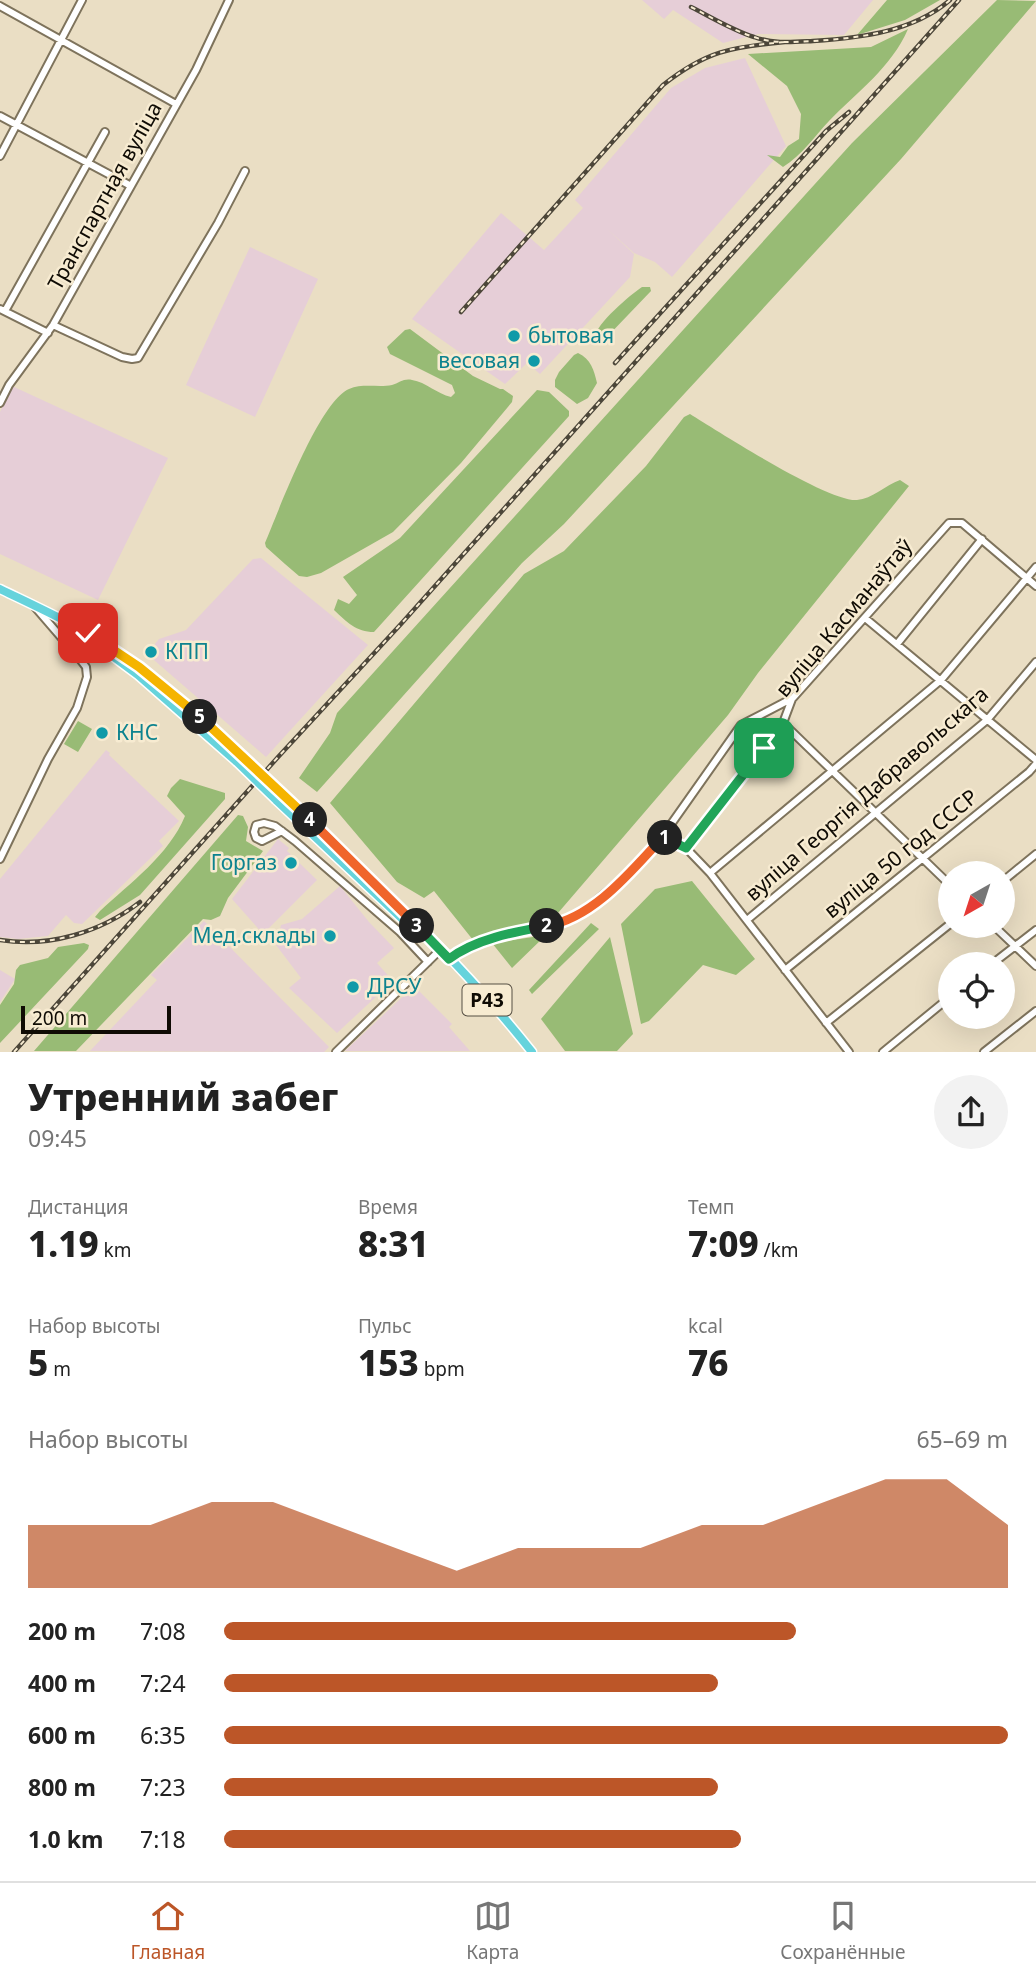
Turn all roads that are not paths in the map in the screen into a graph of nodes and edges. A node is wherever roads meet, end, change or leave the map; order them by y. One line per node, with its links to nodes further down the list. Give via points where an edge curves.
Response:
1 (82, 0): 4 (street)
2 (229, 0): 5 (street, Транспартная вуліца)
3 (0, 6): 4 (street)
4 (60, 41): 5 (street); 7 (street)
5 (176, 104): 12 (street, Транспартная вуліца)
6 (0, 116): 7 (street)
7 (17, 124): 9 (street); 10 (street)
8 (105, 132): 10 (street)
9 (0, 156)
10 (88, 163): 12 (street); 13 (street)
11 (245, 171): 14 (street, via 142,354 122,357)
12 (131, 186): 14 (street, Транспартная вуліца)
13 (3, 310): 15 (street)
14 (53, 325): 15 (street, Транспартная вуліца)
15 (48, 333): 16 (street, Транспартная вуліца)
16 (0, 403)
17 (982, 539): 19 (street); 23 (street, вуліца Касманаўтаў, via 962,523 951,522); 26 (street)
18 (1036, 567): 19 (street)
19 (1027, 580): 20 (street); 28 (street)
20 (1036, 586)
21 (0, 589): 22 (main road, Р43)
22 (48, 616): 24 (main road, Р43); 25 (street); 32 (main road, Р43, via 88,633 139,667 195,712)
23 (865, 618): 26 (street); 29 (street, вуліца Касманаўтаў)
24 (68, 626): 25 (street, via 62,630); 32 (main road, Р43, via 138,675)
25 (62, 638): 40 (street, via 86,667 84,692)
26 (897, 644): 28 (street)
27 (1036, 662): 30 (street, вуліца Георгія Дабравольскага)
28 (941, 680): 30 (street); 34 (street)
29 (792, 699): 31 (street, вуліца Касманаўтаў); 37 (street, via 741,726)
30 (987, 720): 33 (street); 35 (street, вуліца Георгія Дабравольскага)
31 (783, 723): 34 (street); 38 (street, вуліца Касманаўтаў, via 772,731 764,748)
32 (240, 759): 50 (main road, Р43, bridge, via 388,895)
33 (1036, 762): 41 (street, вуліца 50 год СССР)
34 (832, 771): 35 (street); 43 (street)
35 (875, 813): 41 (street); 45 (street, вуліца Георгія Дабравольскага)
36 (282, 831): 53 (street, via 400,932)
37 (663, 837): 38 (street); 52 (street, via 626,876 571,919 495,938)
38 (686, 848): 43 (street)
39 (1036, 854): 42 (street)
40 (0, 859)
41 (923, 860): 44 (street); 55 (street, вуліца 50 год СССР)
42 (1015, 871)
43 (710, 873): 45 (street)
44 (938, 874)
45 (747, 920): 55 (street)
46 (1036, 930): 49 (street)
47 (938, 934): 58 (street)
48 (1006, 938): 49 (street)
49 (1015, 946): 51 (street); 54 (street)
50 (440, 950): 52 (main road, Р43); 53 (street)
51 (1007, 952)
52 (449, 959): 60 (main road, Р43)
53 (428, 962): 59 (street)
54 (1036, 965)
55 (785, 970): 58 (street)
56 (938, 1007): 62 (street)
57 (1036, 1011): 63 (street)
58 (826, 1023): 61 (street)
59 (336, 1052)
60 (532, 1052)
61 (849, 1052)
62 (883, 1052)
63 (984, 1052)

